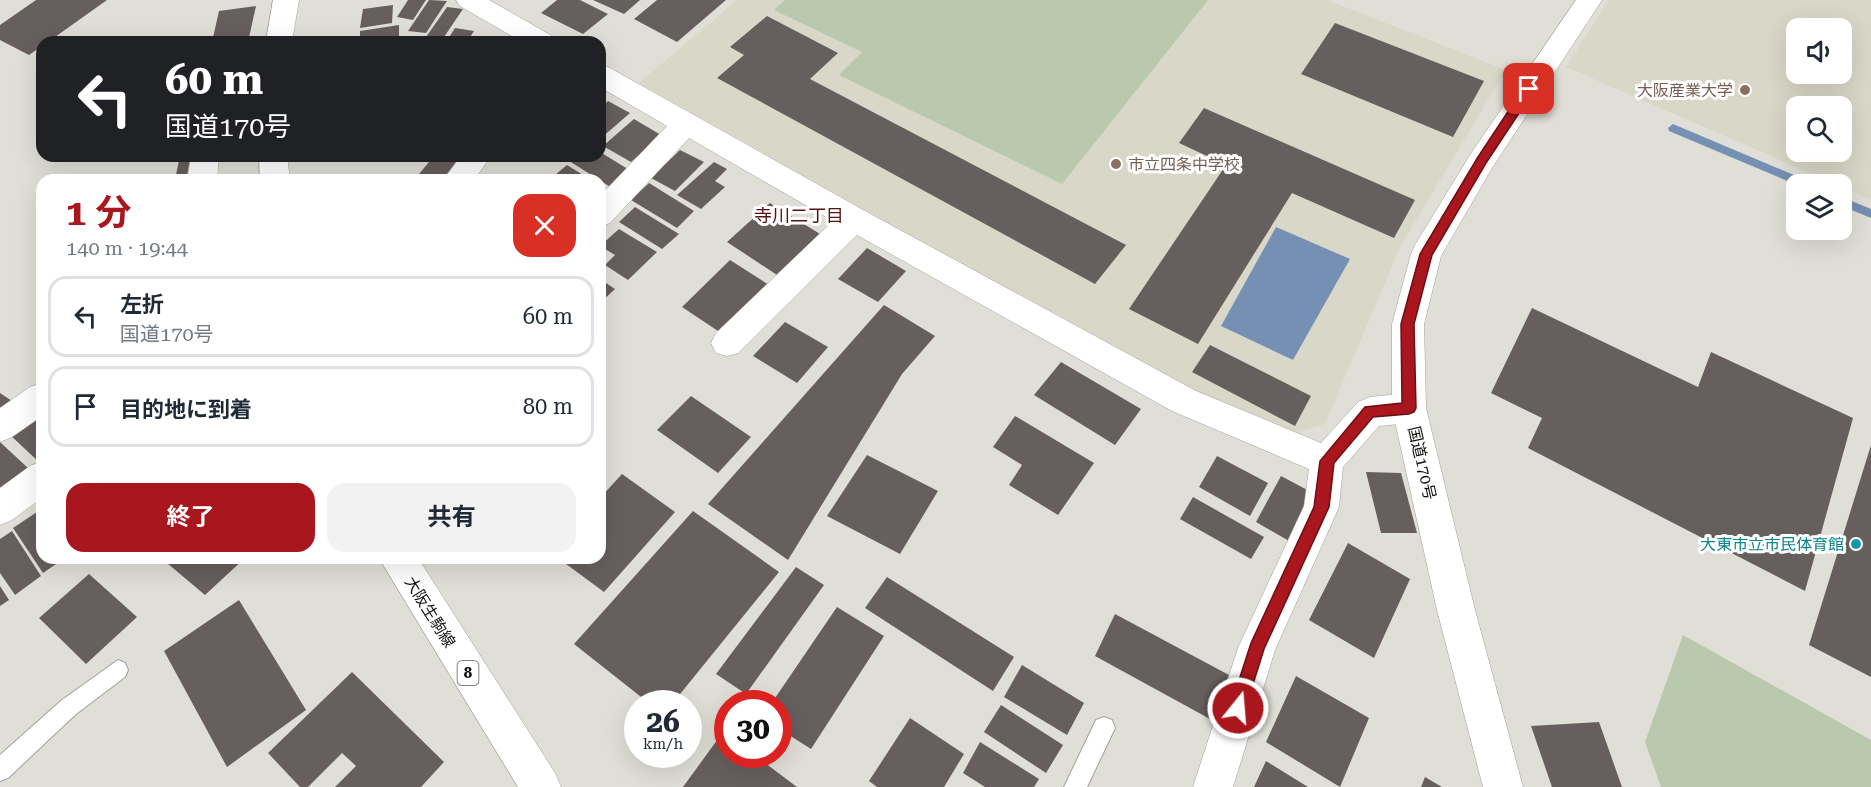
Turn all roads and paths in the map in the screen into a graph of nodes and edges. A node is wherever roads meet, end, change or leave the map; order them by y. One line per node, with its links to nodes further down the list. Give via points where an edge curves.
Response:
1 (286, 0): 4 (main road)
2 (468, 0): 5 (main road)
3 (1589, 0): 14 (main road, 国道170号, via 1482,160 1426,254 1408,324)
4 (280, 36)
5 (532, 36)
6 (606, 78): 7 (main road)
7 (685, 124): 10 (main road); 11 (main road)
8 (472, 162): 9 (main road)
9 (463, 174)
10 (606, 209)
11 (854, 219): 12 (main road); 16 (main road, via 1184,400)
12 (727, 344)
13 (36, 401): 15 (main road)
14 (1409, 408): 16 (main road, via 1370,412); 26 (main road, 国道170号, via 1456,610)
15 (0, 427)
16 (1327, 461): 25 (main road, via 1321,507 1257,648)
17 (36, 482): 18 (main road)
18 (0, 509)
19 (401, 564): 23 (main road, 大阪生駒線 / 8)
20 (118, 670): 22 (lane, via 69,707)
21 (1104, 728): 24 (lane)
22 (0, 770)
23 (541, 787)
24 (1075, 787)
25 (1213, 787)
26 (1503, 787)

